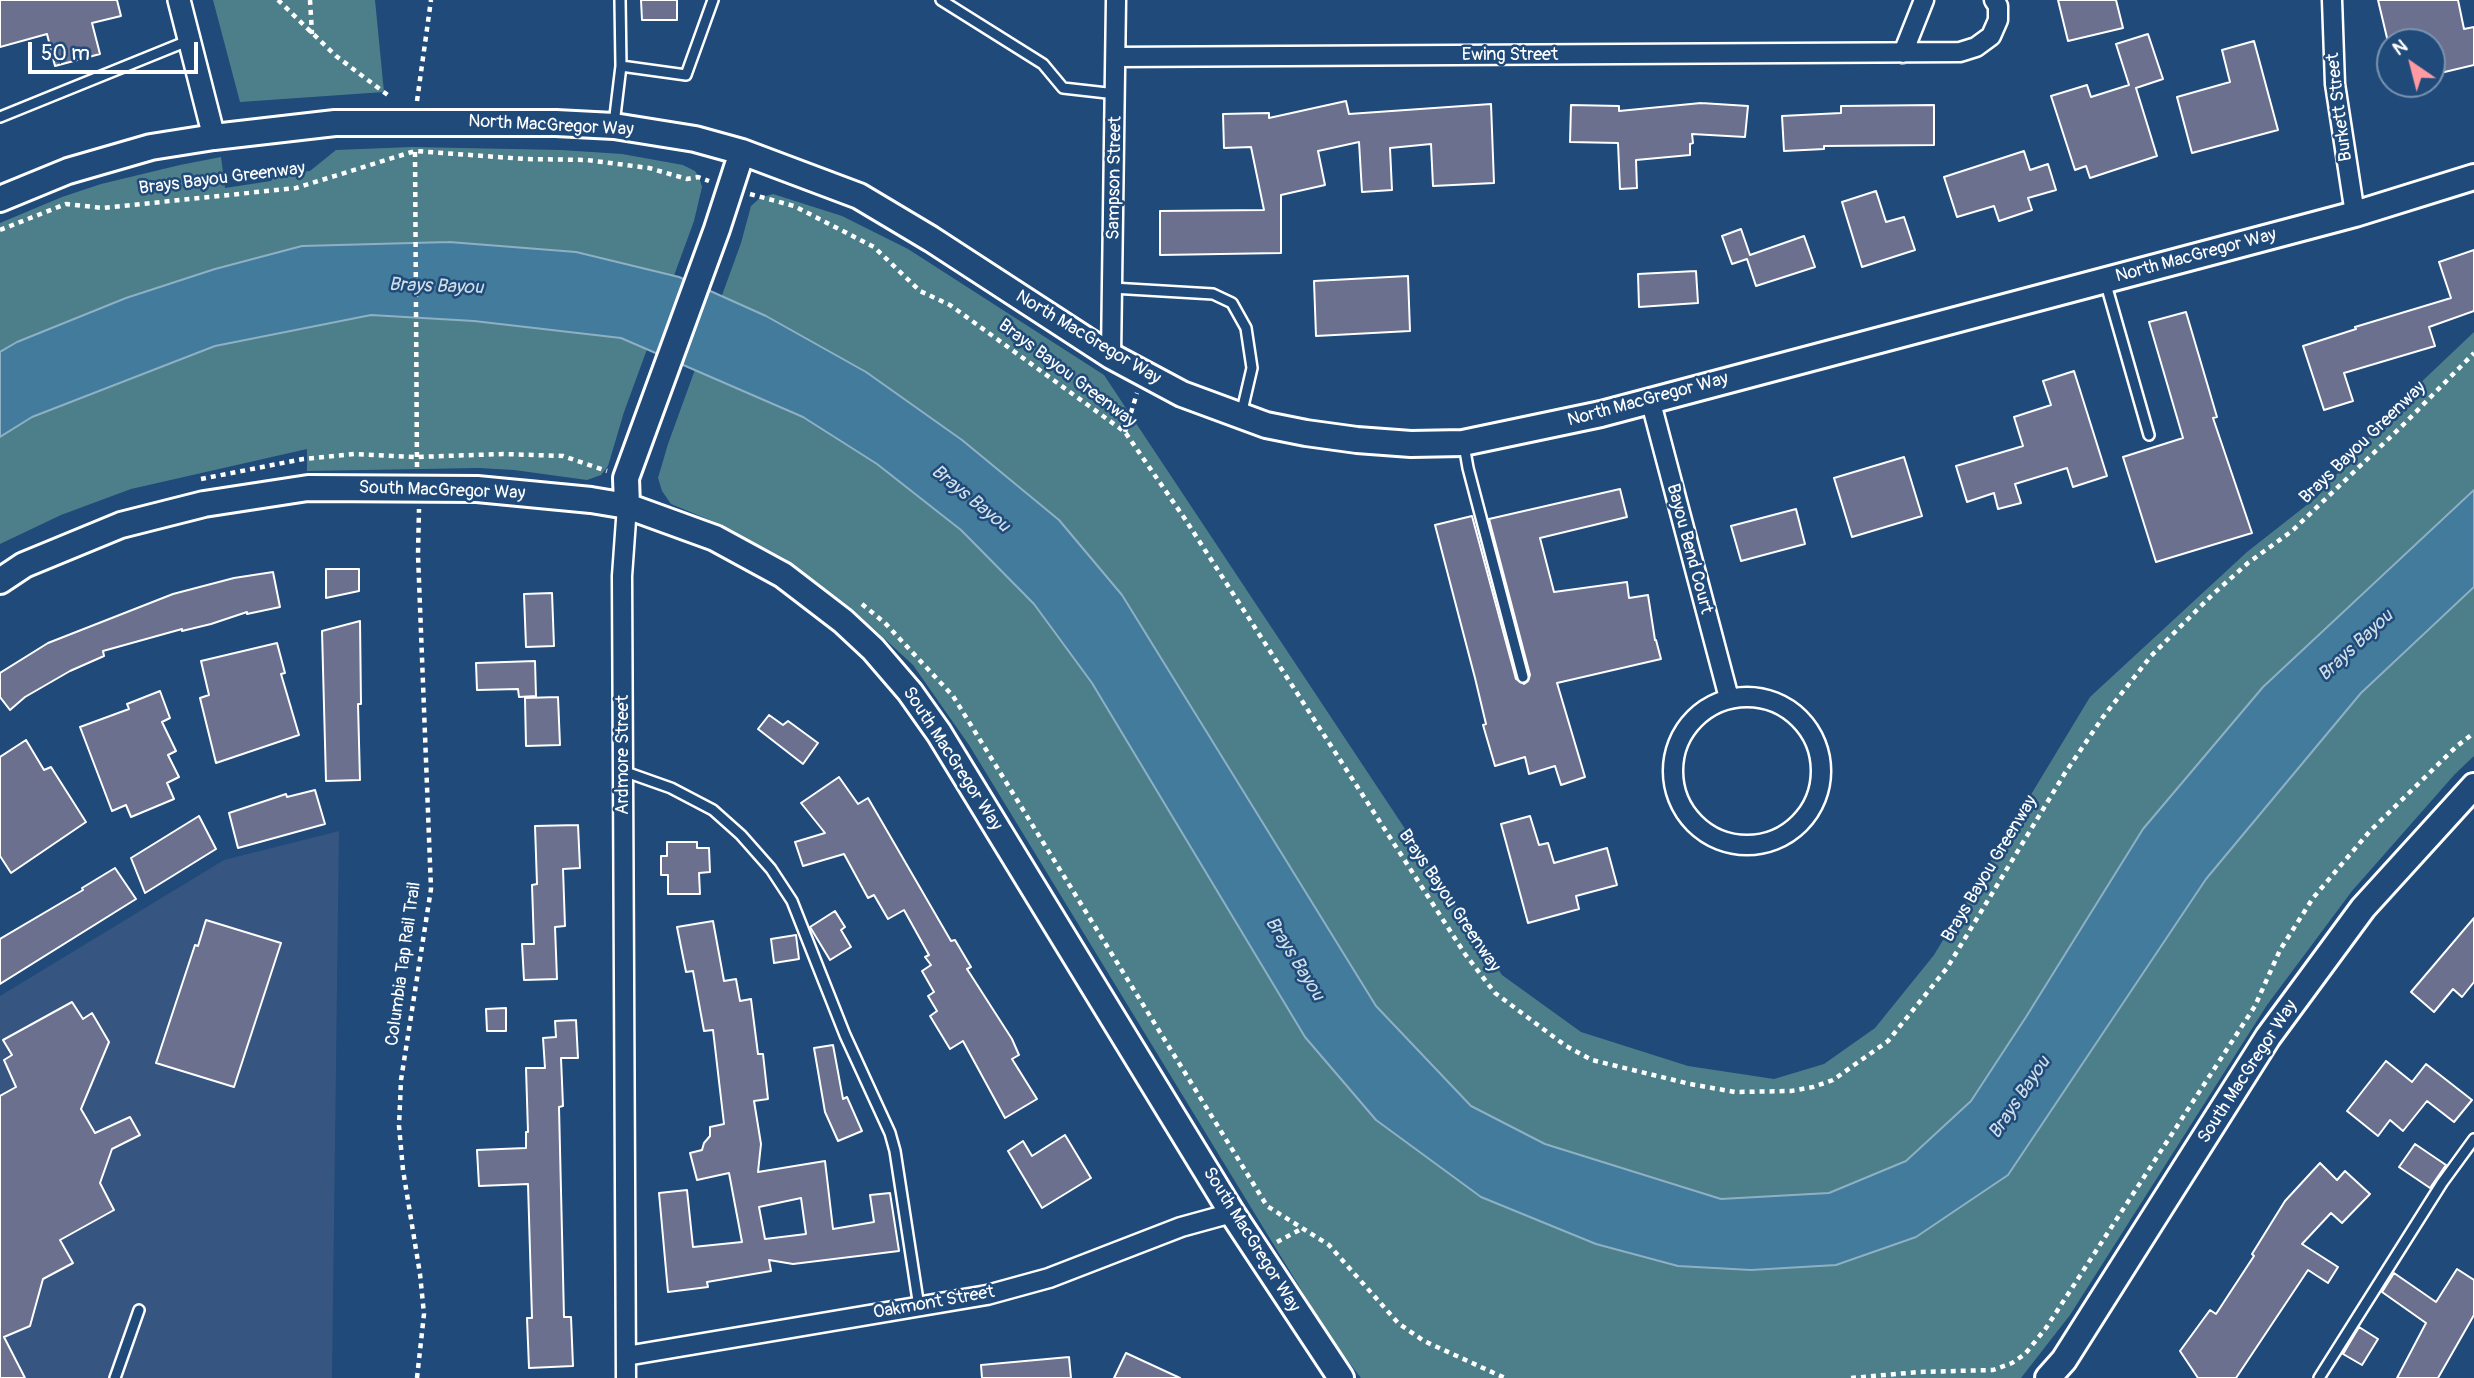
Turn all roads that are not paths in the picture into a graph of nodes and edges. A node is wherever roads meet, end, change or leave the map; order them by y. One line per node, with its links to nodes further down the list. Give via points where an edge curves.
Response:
1 (180, 0): 9 (street)
2 (620, 0): 12 (lane)
3 (713, 0): 12 (lane, via 686,75)
4 (941, 0): 13 (lane, via 1044,64 1063,88)
5 (1116, 0): 11 (street, Sampson Street)
6 (1924, 0): 10 (street)
7 (1994, 0): 10 (street, Ewing Street, via 1998,20 1990,36 1976,47)
8 (2332, 0): 20 (street, Burkett Street, via 2335,84)
9 (190, 40): 14 (lane); 16 (street)
10 (1903, 53): 11 (street, Ewing Street)
11 (1117, 57): 13 (street, Sampson Street)
12 (621, 66): 15 (lane)
13 (1116, 94): 22 (street, Sampson Street)
14 (0, 117)
15 (614, 126): 16 (main road, North MacGregor Way, via 335,123); 17 (main road, North MacGregor Way)
16 (214, 136): 19 (main road, North MacGregor Way, via 151,147 68,171)
17 (742, 152): 23 (main road, North MacGregor Way, via 859,196); 28 (main road, Ardmore Street, via 626,478)
18 (2474, 177): 20 (main road, North MacGregor Way)
19 (0, 199)
20 (2355, 214): 21 (main road, North MacGregor Way)
21 (2105, 280): 24 (main road, North MacGregor Way); 26 (lane)
22 (1112, 288): 23 (street, Sampson Street); 25 (lane, via 1213,294 1233,303 1246,328 1252,368)
23 (1111, 356): 25 (main road, North MacGregor Way, via 1182,394)
24 (1650, 399): 27 (main road, North MacGregor Way); 31 (street, Bayou Bend Court)
25 (1240, 416): 27 (main road, North MacGregor Way, via 1357,440)
26 (2149, 435)
27 (1463, 443): 30 (lane)
28 (627, 506): 29 (main road, South MacGregor Way, via 477,489 308,488 204,504 121,525 24,565); 32 (street, Ardmore Street, via 622,576); 35 (main road, South MacGregor Way, via 715,538 783,575 843,621 910,692)
29 (0, 581)
30 (1523, 677)
31 (1729, 698): 31 (street, via 1707,707 1689,723 1672,766 1675,790 1684,811 1709,834 1742,845 1766,843 1787,834 1805,818 1817,798 1820,752 1811,730 1775,701)
32 (623, 771): 36 (lane, via 713,810 771,869 792,901 890,1133); 38 (street, Ardmore Street)
33 (2469, 799): 42 (main road, South MacGregor Way, via 2363,908 2268,1037 2064,1360)
34 (2474, 1139): 43 (lane)
35 (1232, 1213): 36 (street, Oakmont Street, via 1181,1227 1049,1278); 41 (main road, South MacGregor Way)
36 (919, 1307): 38 (street, Oakmont Street)
37 (139, 1310): 39 (lane)
38 (626, 1356): 40 (street, Ardmore Street)
39 (115, 1378)
40 (626, 1378)
41 (1341, 1378)
42 (2048, 1378)
43 (2319, 1378)

